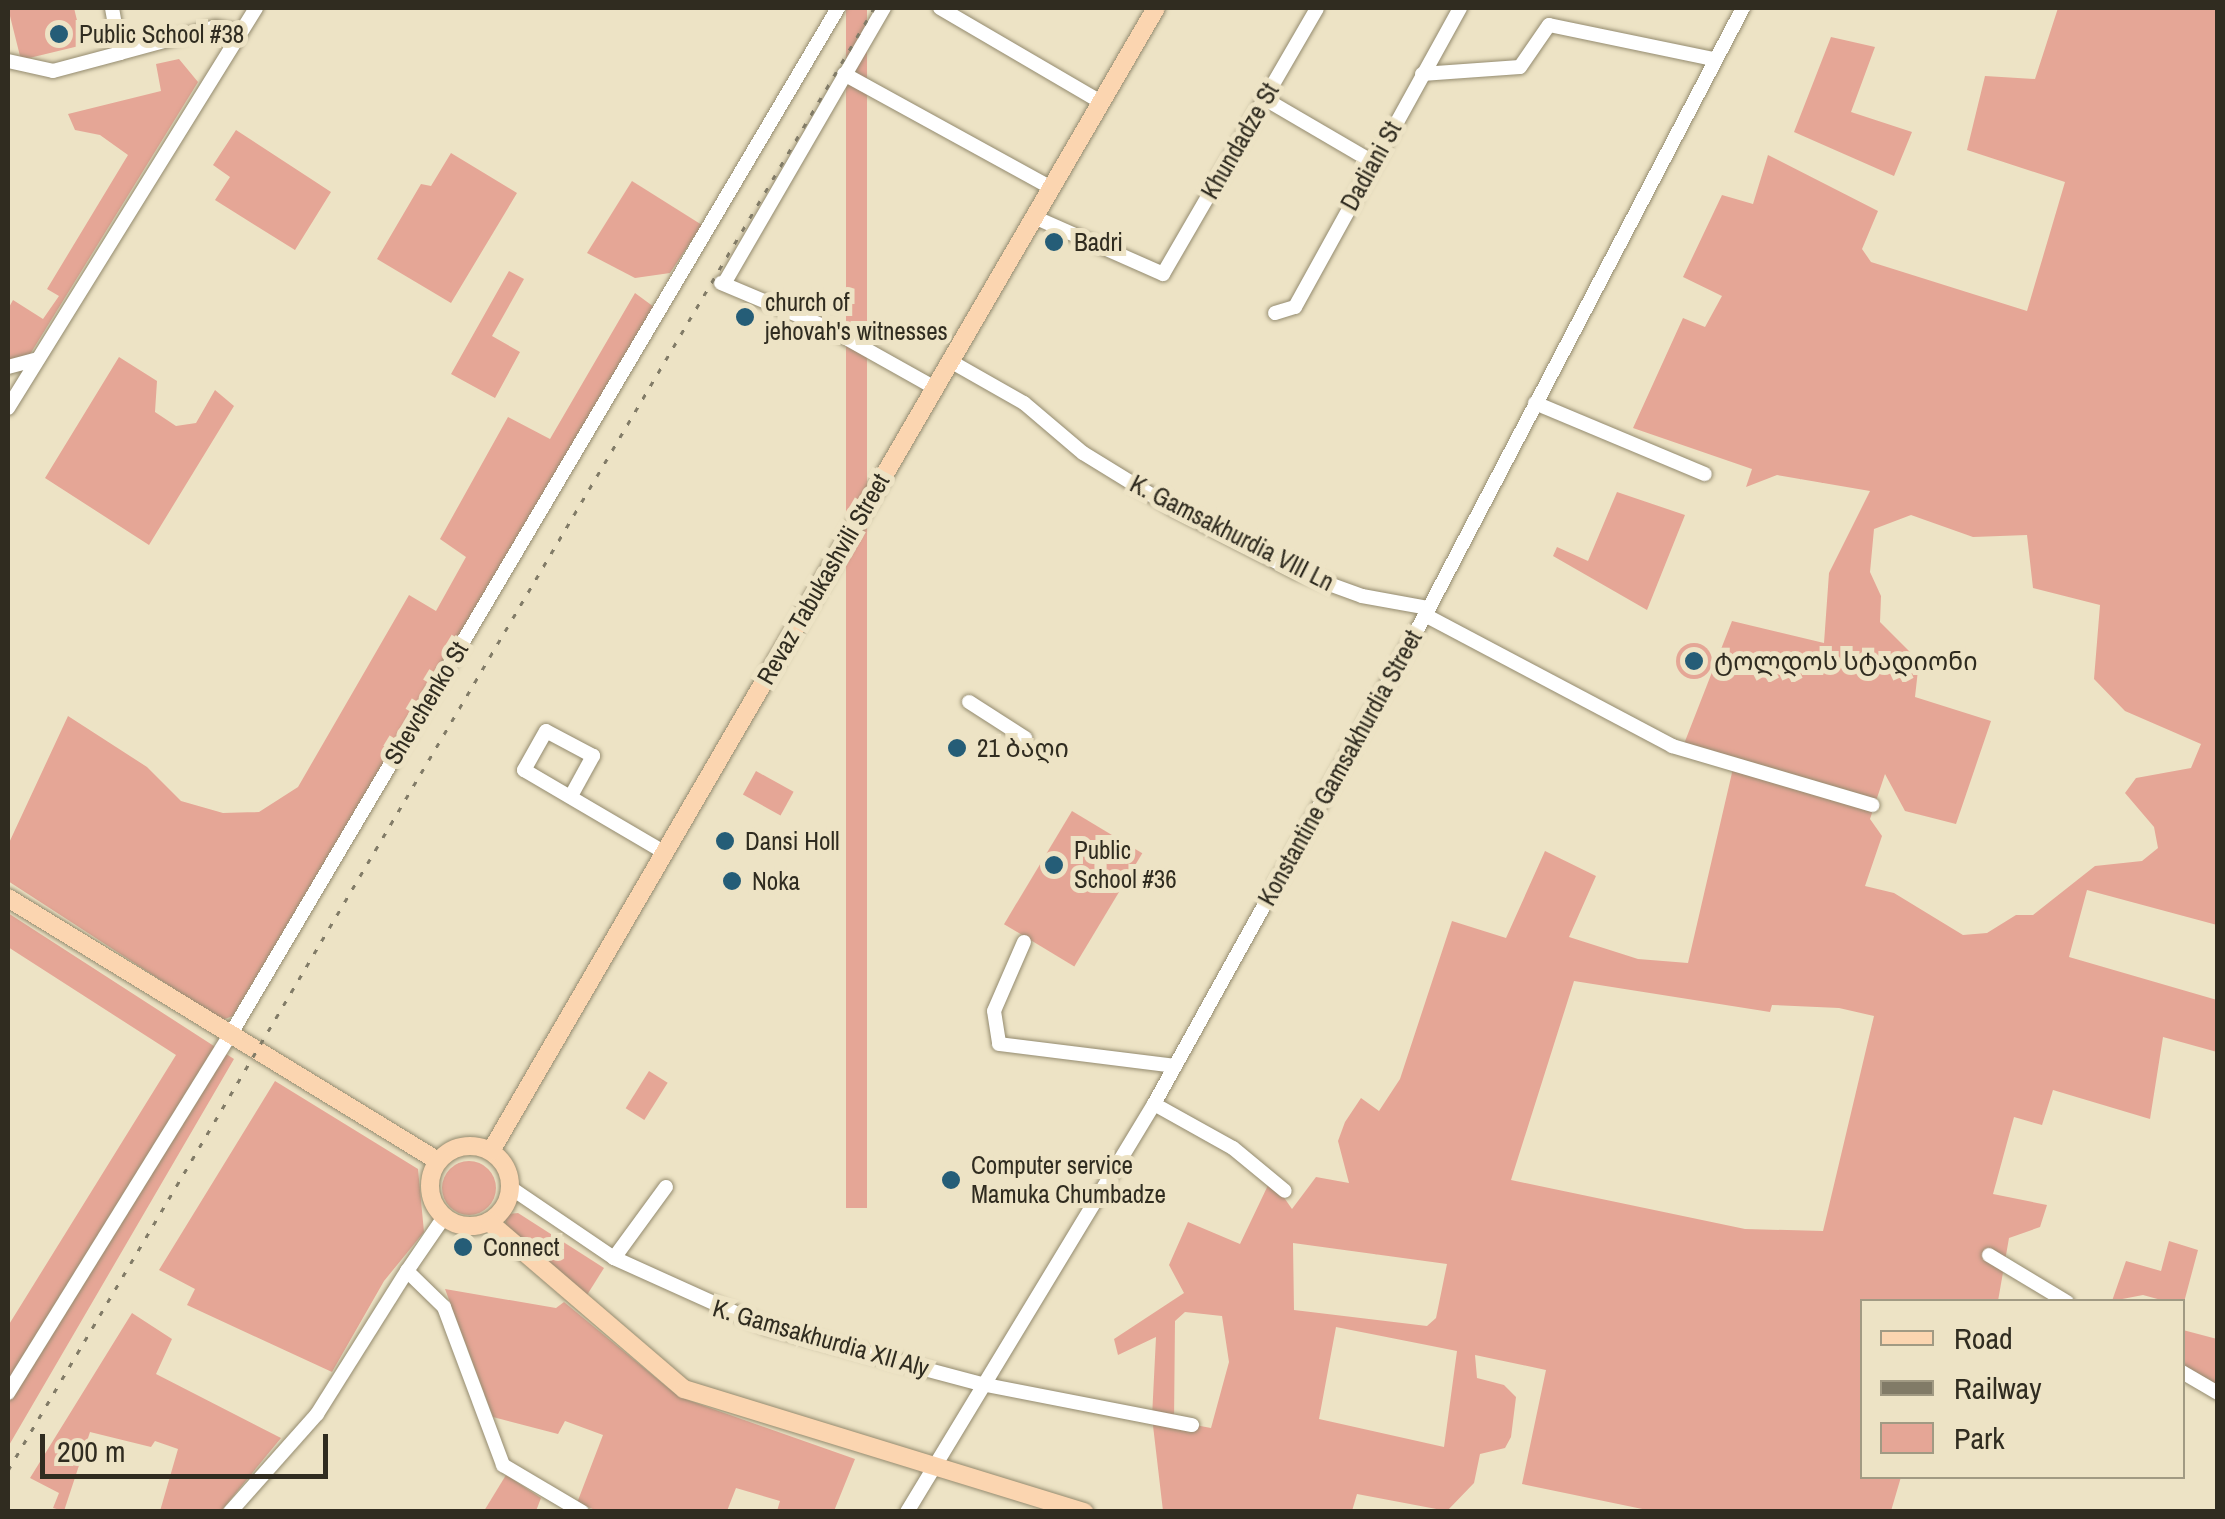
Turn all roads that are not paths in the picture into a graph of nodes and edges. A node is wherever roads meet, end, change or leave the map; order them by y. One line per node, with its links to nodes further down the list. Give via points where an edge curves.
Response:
1 (112, 8): 11 (street)
2 (256, 8): 10 (street)
3 (838, 8): 37 (street, Shevchenko St)
4 (884, 8): 14 (street)
5 (940, 8): 17 (street)
6 (1317, 8): 16 (street, Khundadze St)
7 (1460, 8): 15 (street, Dadiani St)
8 (1743, 8): 12 (street, Konstantine Gamsakhurdia Street)
9 (1152, 9): 17 (main road, Revaz Tabukashvili Street)
10 (241, 32): 11 (street, via 216,27); 22 (street)
11 (120, 53): 13 (street, via 53,70)
12 (1713, 59): 15 (street, via 1549,26 1520,68); 26 (street, Konstantine Gamsakhurdia Street)
13 (8, 61)
14 (844, 74): 19 (street); 25 (street, via 723,282)
15 (1422, 74): 18 (street, Dadiani St)
16 (1264, 99): 18 (street); 20 (street, Khundadze St, via 1163,274)
17 (1101, 102): 19 (main road, Revaz Tabukashvili Street)
18 (1372, 162): 21 (street, Dadiani St, via 1295,306)
19 (1051, 188): 20 (main road, Revaz Tabukashvili Street)
20 (1034, 218): 23 (main road, Revaz Tabukashvili Street)
21 (1274, 313)
22 (38, 360): 24 (street); 27 (street)
23 (950, 361): 25 (main road, Revaz Tabukashvili Street); 29 (street, K. Gamsakhurdia VIII Ln, via 1024,402 1083,453 1174,510 1313,578)
24 (8, 366)
25 (935, 388): 34 (main road, Revaz Tabukashvili Street)
26 (1535, 403): 28 (street); 29 (street, Konstantine Gamsakhurdia Street)
27 (8, 408)
28 (1705, 474)
29 (1427, 611): 33 (street, K. Gamsakhurdia VIII Ln, via 1672,746); 38 (street, Konstantine Gamsakhurdia Street)
30 (970, 702): 31 (street)
31 (1025, 738)
32 (572, 796): 32 (street, via 594,756 546,730 524,770); 34 (street)
33 (1873, 804)
34 (664, 852): 40 (main road, Revaz Tabukashvili Street)
35 (8, 898): 37 (main road)
36 (1024, 942): 38 (street, via 994,1011 999,1044)
37 (228, 1038): 41 (main road); 53 (street, Shevchenko St)
38 (1175, 1066): 39 (street, Konstantine Gamsakhurdia Street)
39 (1154, 1104): 44 (street, via 1234,1148); 52 (street, Konstantine Gamsakhurdia Street)
40 (491, 1151): 41 (main road, via 468,1146); 43 (main road)
41 (438, 1162): 45 (main road, via 431,1196)
42 (666, 1187): 48 (street)
43 (511, 1188): 46 (main road); 48 (street, K. Gamsakhurdia XII Aly)
44 (1285, 1190)
45 (444, 1217): 46 (main road, via 466,1226); 49 (street)
46 (489, 1222): 56 (main road, via 684,1388)
47 (1989, 1255): 50 (street)
48 (614, 1258): 52 (street, K. Gamsakhurdia XII Aly, via 767,1327)
49 (407, 1270): 57 (street, via 317,1414); 58 (street, via 444,1307 504,1465)
50 (2062, 1299)
51 (2185, 1374): 54 (street)
52 (981, 1384): 55 (street, K. Gamsakhurdia XII Aly); 56 (street, Konstantine Gamsakhurdia Street)
53 (8, 1393)
54 (2218, 1393)
55 (1192, 1425)
56 (932, 1468): 59 (street, Konstantine Gamsakhurdia Street); 60 (main road)
57 (230, 1512)
58 (582, 1512)
59 (907, 1512)
60 (1085, 1512)

